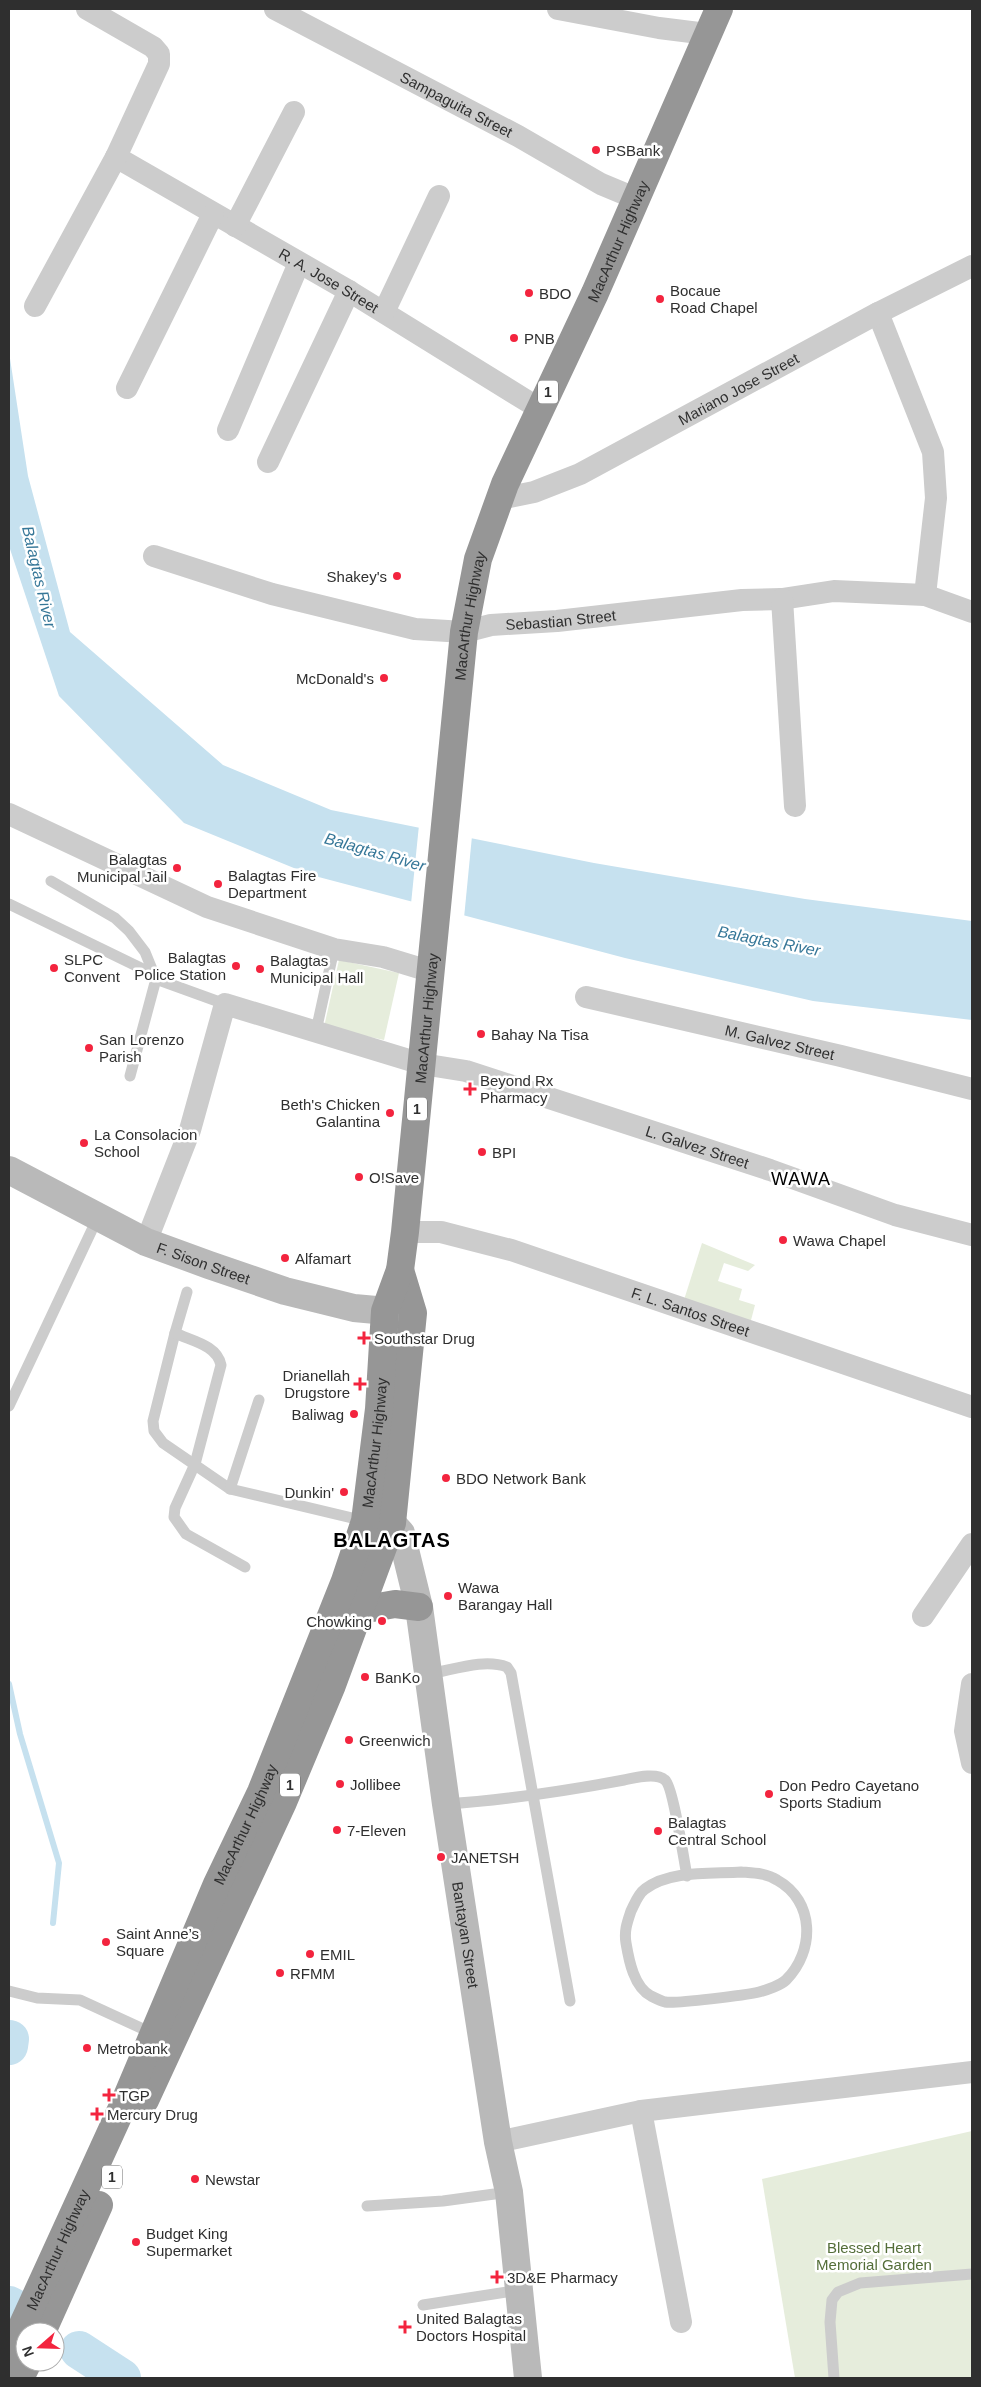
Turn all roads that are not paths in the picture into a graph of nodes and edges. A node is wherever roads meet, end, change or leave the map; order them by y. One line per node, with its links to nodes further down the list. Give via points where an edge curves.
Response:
1 (87, 9): 7 (street, via 160,54 160,64)
2 (275, 9): 9 (street, Sampaguita Street, via 518,136 601,184)
3 (558, 9): 5 (street)
4 (719, 9): 5 (highway, MacArthur Highway / 1)
5 (708, 34): 9 (highway, MacArthur Highway / 1)
6 (294, 112): 11 (street)
7 (116, 157): 10 (street, R. A. Jose Street); 15 (street)
8 (439, 196): 16 (street)
9 (637, 199): 19 (highway, MacArthur Highway / 1)
10 (212, 214): 11 (street, R. A. Jose Street); 18 (street)
11 (235, 226): 12 (street, R. A. Jose Street)
12 (299, 264): 14 (street, R. A. Jose Street); 20 (street)
13 (972, 266): 17 (street, Mariano Jose Street)
14 (349, 291): 16 (street, R. A. Jose Street); 21 (street)
15 (35, 306)
16 (384, 312): 19 (street, R. A. Jose Street)
17 (878, 313): 22 (street, Mariano Jose Street, via 580,474 534,492); 24 (street, via 933,452 936,498)
18 (127, 388)
19 (540, 408): 22 (highway, MacArthur Highway / 1)
20 (228, 430)
21 (268, 462)
22 (499, 499): 27 (highway, MacArthur Highway / 1, via 478,559)
23 (154, 556): 27 (street, Sebastian Street, via 272,594 415,629)
24 (925, 595): 25 (street, Sebastian Street, via 834,590); 26 (street, Sebastian Street)
25 (782, 599): 27 (street, Sebastian Street, via 742,600 575,620 491,625); 28 (street)
26 (972, 612)
27 (464, 632): 33 (highway, MacArthur Highway / 1)
28 (795, 806)
29 (9, 816): 32 (street, via 207,907)
30 (51, 881): 34 (lane, via 115,918 129,931 145,952)
31 (9, 904): 34 (lane, via 148,972)
32 (334, 949): 33 (street); 37 (lane)
33 (430, 960): 38 (highway, MacArthur Highway / 1)
34 (156, 979): 36 (lane); 39 (lane)
35 (586, 997): 40 (street, M. Galvez Street)
36 (225, 1004): 37 (street, L. Galvez Street); 45 (street, via 190,1130)
37 (316, 1031): 38 (street, L. Galvez Street)
38 (422, 1064): 43 (highway, MacArthur Highway / 1); 44 (street, L. Galvez Street, via 466,1071 770,1170 895,1216)
39 (130, 1076)
40 (972, 1089)
41 (9, 1170): 42 (main road, F. Sison Street)
42 (98, 1217): 45 (main road, F. Sison Street); 52 (lane)
43 (405, 1232): 46 (highway, MacArthur Highway / 1); 53 (street, F. L. Santos Street, via 441,1232 511,1250)
44 (972, 1235)
45 (146, 1242): 48 (main road, F. Sison Street, via 285,1291 354,1308)
46 (400, 1270): 48 (highway, MacArthur Highway / 1); 49 (highway, MacArthur Highway / 1)
47 (188, 1292): 50 (lane)
48 (385, 1311): 49 (main road, F. Sison Street); 56 (highway, MacArthur Highway / 1, via 379,1409)
49 (413, 1313): 57 (highway, MacArthur Highway / 1)
50 (175, 1333): 54 (lane, via 152,1421 154,1431 163,1443); 54 (lane, via 214,1350 221,1365)
51 (259, 1400): 55 (lane)
52 (9, 1406)
53 (972, 1407)
54 (194, 1464): 55 (lane); 59 (lane, via 175,1508 177,1524 186,1534)
55 (230, 1489): 56 (lane)
56 (365, 1521): 57 (main road); 71 (highway, MacArthur Highway / 1, via 345,1581 261,1792 217,1884)
57 (392, 1523): 60 (main road, Bantayan Street, via 401,1534); 61 (highway, MacArthur Highway / 1)
58 (972, 1544): 62 (street)
59 (245, 1567)
60 (419, 1607): 61 (highway, via 395,1604); 63 (main road, Bantayan Street)
61 (361, 1610): 71 (highway, MacArthur Highway / 1, via 283,1802)
62 (923, 1616)
63 (429, 1674): 66 (lane, via 488,1663 507,1667 511,1673); 67 (main road, Bantayan Street)
64 (972, 1684): 65 (street, via 965,1731)
65 (972, 1763)
66 (532, 1795): 67 (lane); 68 (lane, via 627,1779 664,1778 672,1798); 70 (lane)
67 (446, 1804): 74 (main road, Bantayan Street)
68 (687, 1876): 68 (lane, via 660,1880 638,1896 624,1931 628,1960 638,1984 650,1996 666,2002 759,1992 785,1982 801,1962 808,1935 805,1910 790,1888 777,1879 741,1872)
69 (12, 1992): 71 (lane, via 37,1998 80,2000)
70 (570, 2001)
71 (163, 2037): 80 (highway, MacArthur Highway / 1)
72 (972, 2072): 73 (street)
73 (641, 2111): 74 (street); 81 (street)
74 (498, 2142): 75 (main road, Bantayan Street)
75 (510, 2192): 76 (lane); 78 (main road, Bantayan Street)
76 (367, 2206)
77 (972, 2274): 84 (lane, via 860,2283 838,2292 832,2300 830,2322)
78 (520, 2290): 79 (lane); 83 (main road, Bantayan Street)
79 (423, 2305)
80 (40, 2318): 82 (highway, MacArthur Highway / 1)
81 (681, 2322)
82 (9, 2354)
83 (528, 2378)
84 (834, 2378)

